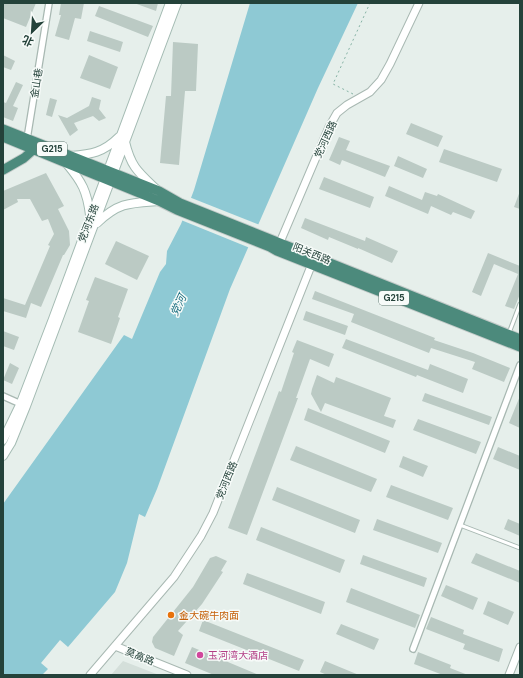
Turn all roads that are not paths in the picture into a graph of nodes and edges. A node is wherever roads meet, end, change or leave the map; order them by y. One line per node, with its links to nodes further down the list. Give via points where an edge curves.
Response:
1 (49, 3): 7 (street, 金山巷)
2 (170, 3): 8 (main road, 党河东路)
3 (177, 3): 8 (main road)
4 (419, 3): 16 (street, 党河西路, via 381,80 370,92 337,113)
5 (3, 129): 7 (highway, G215)
6 (3, 137): 9 (highway)
7 (27, 139): 10 (highway, G215)
8 (123, 139): 10 (main road, via 99,151); 12 (main road, 党河东路); 13 (main road, via 133,165)
9 (33, 150): 10 (highway, G215); 11 (highway, G215)
10 (68, 160): 12 (highway, G215); 14 (main road, via 84,188)
11 (3, 170)
12 (106, 175): 13 (highway, 阳关西路 / G215); 14 (main road, 党河东路); 15 (main road, 党河东路)
13 (159, 196): 15 (main road, via 120,206); 16 (highway, 阳关西路 / G215)
14 (90, 217): 24 (main road, 党河东路)
15 (95, 224): 24 (main road, 党河东路)
16 (275, 245): 17 (highway, 阳关西路 / G215)
17 (313, 261): 19 (highway, 阳关西路 / G215); 29 (street, 党河西路, via 213,513 174,577)
18 (520, 304): 19 (lane)
19 (507, 338): 20 (highway, 阳关西路 / G215); 21 (highway, 阳关西路 / G215)
20 (520, 339)
21 (520, 348)
22 (520, 365): 27 (street)
23 (3, 396): 24 (street)
24 (23, 405): 25 (main road, 党河东路); 26 (main road, 党河东路, via 11,443)
25 (3, 440)
26 (3, 456)
27 (460, 525): 28 (lane); 31 (street)
28 (520, 548)
29 (115, 646): 32 (street, 党河西路); 33 (street, 莫高路)
30 (520, 646): 34 (street)
31 (413, 649)
32 (90, 675)
33 (187, 675)
34 (509, 675)

